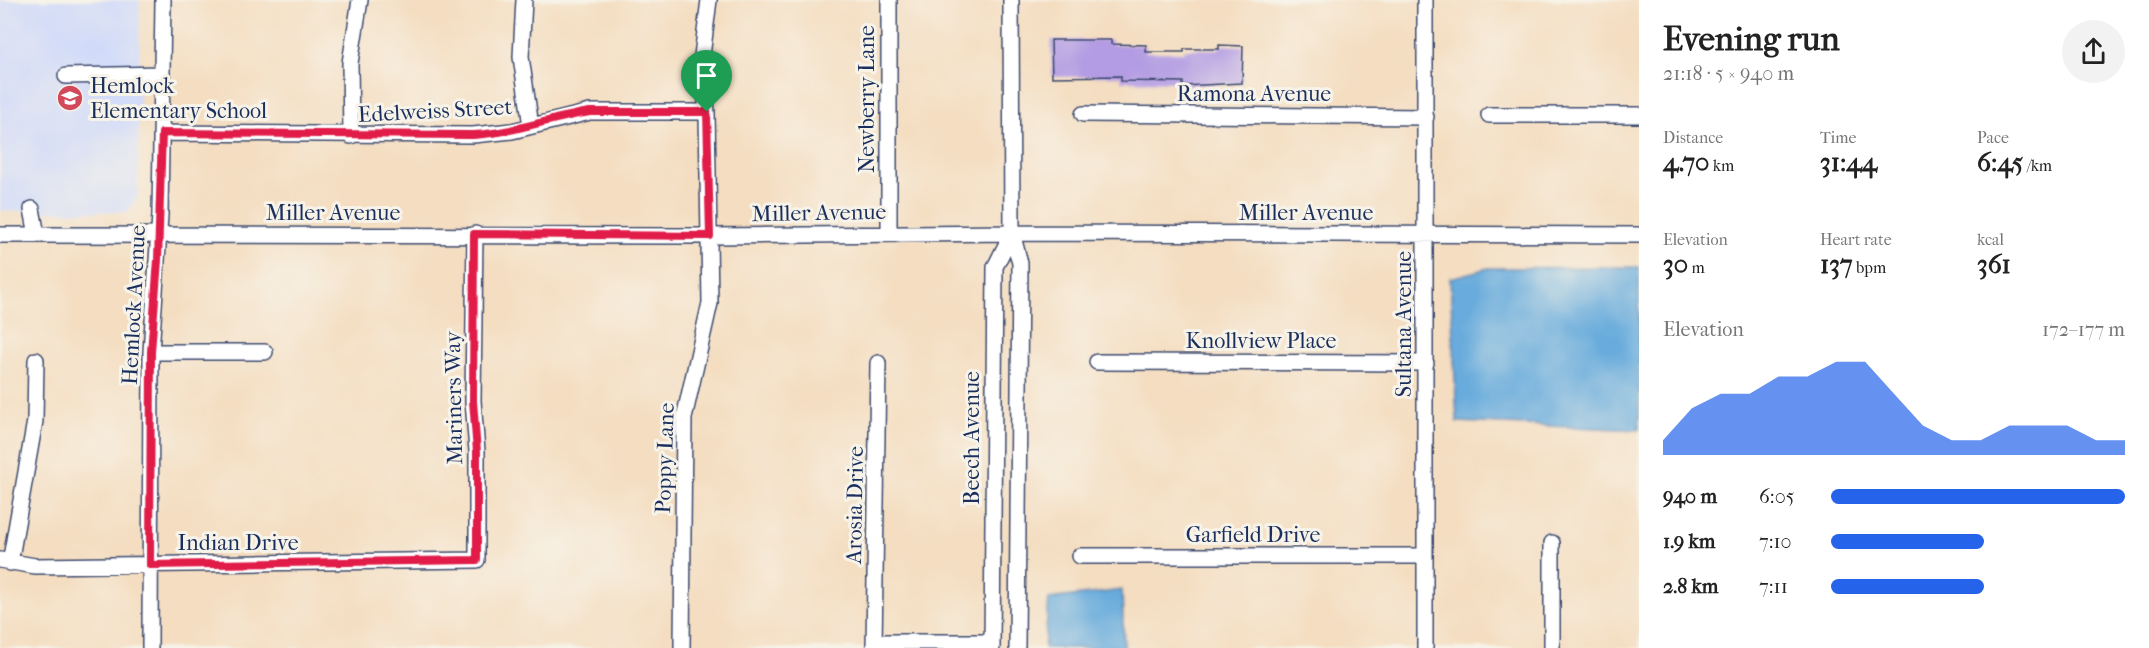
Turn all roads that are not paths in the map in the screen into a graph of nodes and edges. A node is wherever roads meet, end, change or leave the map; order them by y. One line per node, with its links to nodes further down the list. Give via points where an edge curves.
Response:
1 (163, 0): 8 (street, Hemlock Avenue)
2 (360, 0): 17 (street, via 350,63)
3 (524, 0): 15 (street, via 521,57)
4 (709, 0): 10 (street, Poppy Lane, via 702,56)
5 (889, 0): 21 (street, Newberry Lane)
6 (1011, 0): 19 (street, Beech Avenue)
7 (1425, 0): 14 (street, Sultana Avenue)
8 (162, 74): 9 (street); 16 (street, Hemlock Avenue)
9 (66, 76)
10 (707, 112): 15 (street, Edelweiss Street, via 590,112); 26 (street, Poppy Lane)
11 (1083, 114): 14 (street, Ramona Avenue)
12 (1489, 115): 13 (street)
13 (1639, 115)
14 (1426, 117): 25 (street, Sultana Avenue)
15 (531, 126): 17 (street, Edelweiss Street, via 473,135)
16 (162, 133): 17 (street, Edelweiss Street); 24 (street, Hemlock Avenue)
17 (351, 136)
18 (32, 209): 23 (street)
19 (1012, 232): 21 (street, Miller Avenue); 25 (street, Miller Avenue); 41 (street, Beech Avenue, via 995,267); 44 (street, Beech Avenue, via 1020,263)
20 (474, 234): 24 (street, Miller Avenue); 26 (street, Miller Avenue); 37 (street, Mariners Way)
21 (889, 234): 26 (street, Miller Avenue)
22 (0, 235): 23 (street, Miller Avenue)
23 (37, 235): 24 (street, Miller Avenue)
24 (159, 235): 28 (street, Hemlock Avenue)
25 (1426, 235): 27 (street, Miller Avenue); 33 (street, Sultana Avenue)
26 (710, 236): 43 (street, Poppy Lane, via 710,303 684,418)
27 (1639, 236)
28 (151, 352): 29 (street); 39 (street, Hemlock Avenue)
29 (265, 352)
30 (36, 360): 38 (street, via 34,420)
31 (1097, 362): 33 (street, Knollview Place)
32 (878, 363): 40 (street, Arosia Drive)
33 (1426, 363): 36 (street, Sultana Avenue)
34 (1552, 543): 46 (street)
35 (1080, 556): 36 (street, Garfield Drive)
36 (1425, 556): 45 (street, Sultana Avenue)
37 (477, 560): 39 (street, Indian Drive)
38 (5, 562): 39 (street, Indian Drive)
39 (150, 565): 42 (street, Hemlock Avenue)
40 (874, 645): 41 (street)
41 (992, 645)
42 (150, 648)
43 (682, 648)
44 (1017, 648)
45 (1425, 648)
46 (1552, 648)

